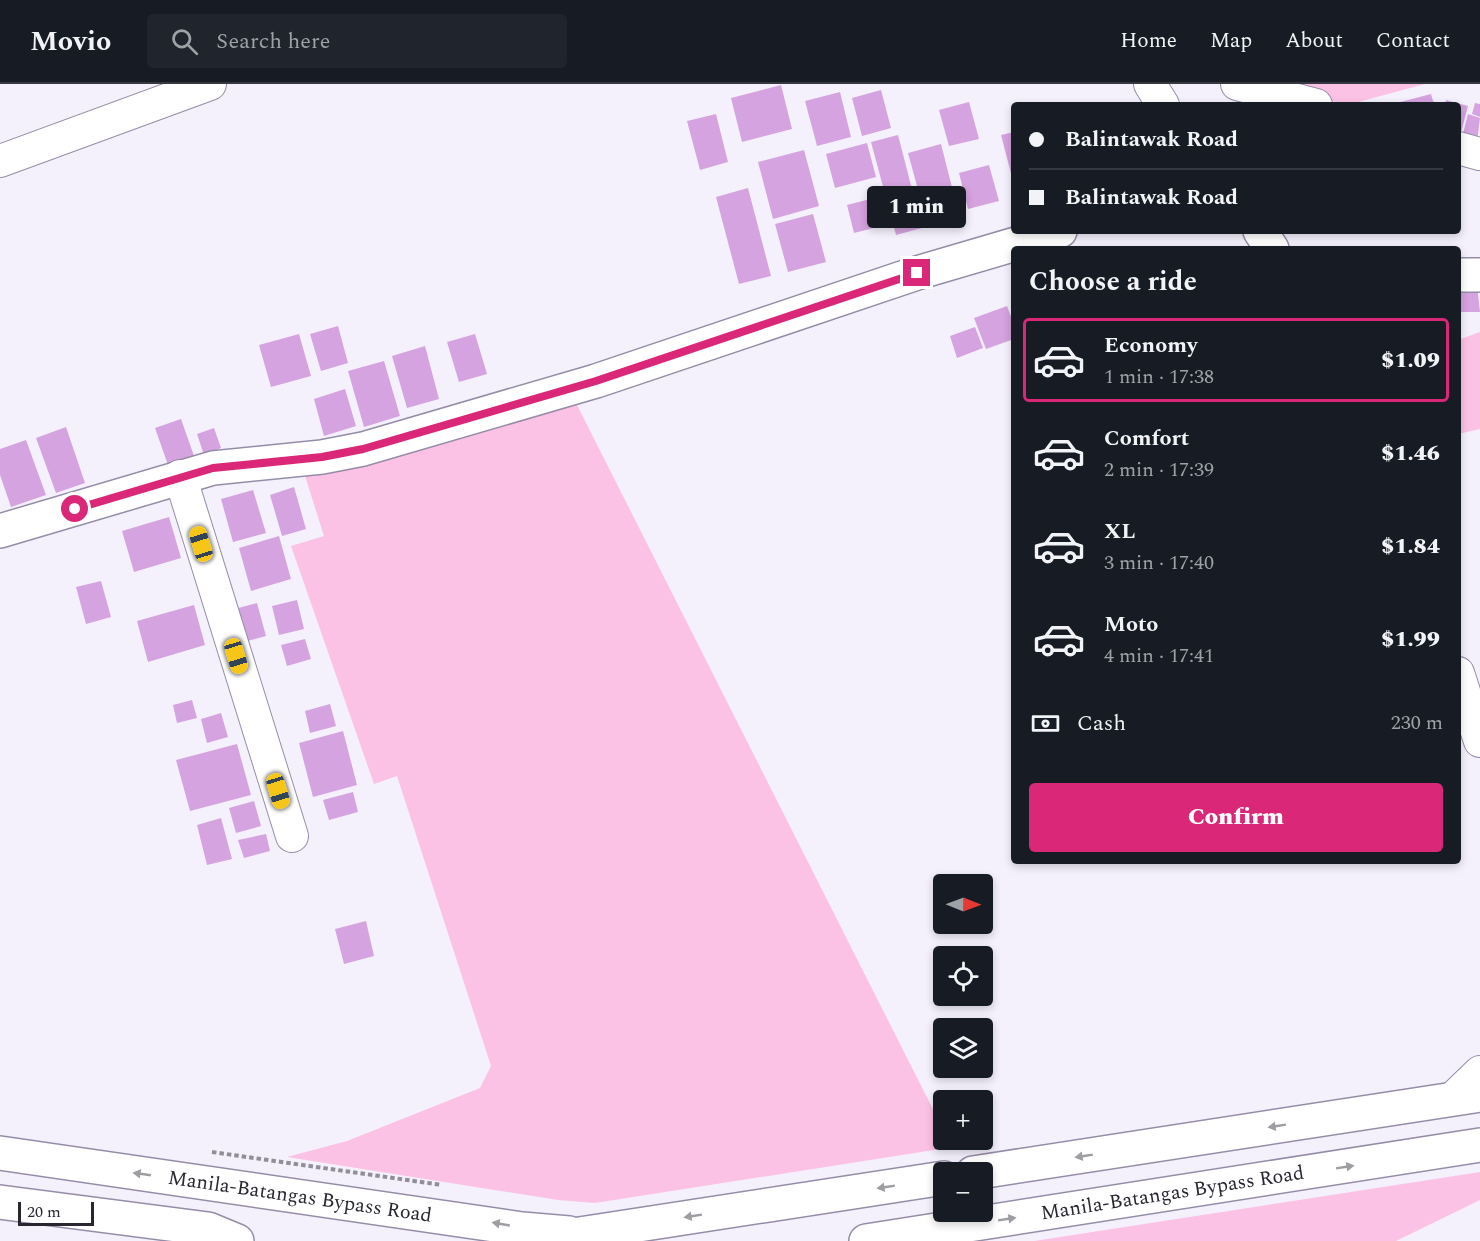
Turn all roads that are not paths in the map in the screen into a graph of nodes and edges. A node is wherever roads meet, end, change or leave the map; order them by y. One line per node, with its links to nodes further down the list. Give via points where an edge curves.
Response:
1 (210, 84): 8 (street)
2 (1150, 84): 4 (street)
3 (1237, 84): 5 (street)
4 (1161, 102)
5 (1305, 102)
6 (1461, 149): 7 (street)
7 (1480, 154)
8 (0, 161)
9 (1050, 234): 12 (main road, via 917,273 596,381 363,449 213,468)
10 (1461, 275): 11 (main road)
11 (1480, 275)
12 (180, 476): 13 (main road); 16 (street)
13 (0, 531)
14 (1461, 683): 15 (street)
15 (1480, 741)
16 (292, 836)
17 (1480, 1072): 18 (street)
18 (1466, 1097): 19 (main road)
19 (1404, 1106): 22 (main road); 23 (main road, one-way to 23)
20 (1480, 1145): 22 (main road, Manila-Batangas Bypass Road)
21 (0, 1153): 26 (main road, Manila-Batangas Bypass Road, one-way to 21, via 556,1233 522,1229)
22 (1411, 1156): 29 (main road, Manila-Batangas Bypass Road, one-way to 22)
23 (993, 1170)
24 (933, 1180): 26 (main road, Manila-Batangas Bypass Road, one-way to 26)
25 (0, 1202): 27 (main road, via 208,1229)
26 (601, 1231): 28 (main road, Manila-Batangas Bypass Road)
27 (237, 1241)
28 (534, 1241)
29 (866, 1241)

